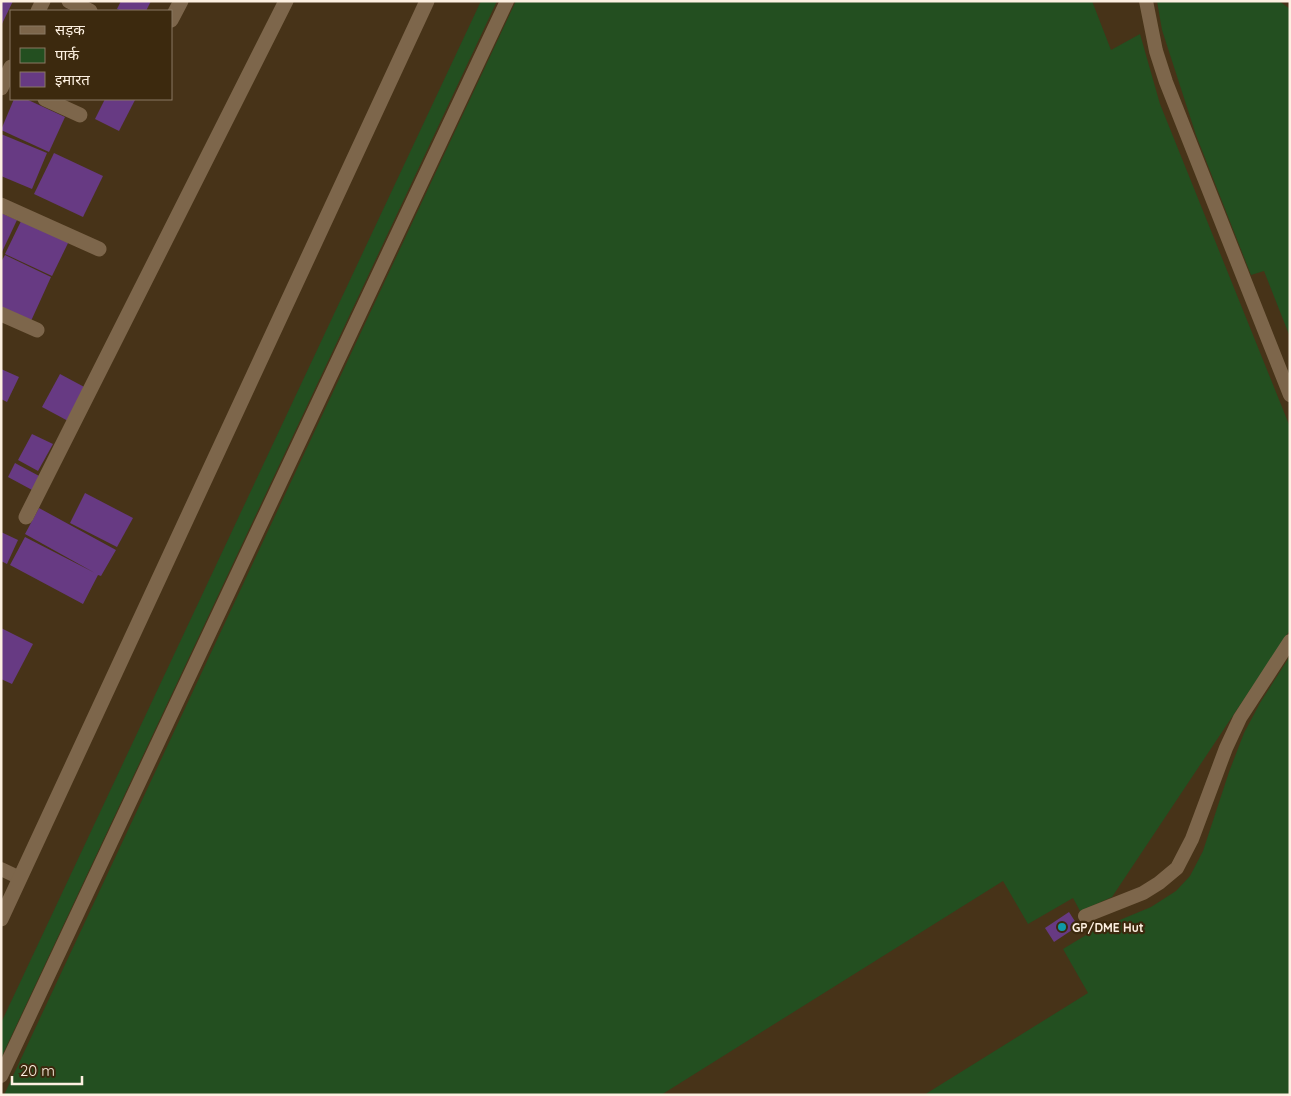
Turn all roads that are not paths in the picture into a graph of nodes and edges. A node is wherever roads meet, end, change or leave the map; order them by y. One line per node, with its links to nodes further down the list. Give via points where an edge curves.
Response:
1 (69, 1): 7 (street)
2 (181, 1): 8 (street)
3 (286, 1): 17 (street)
4 (427, 1): 20 (street)
5 (507, 1): 23 (lane)
6 (1146, 1): 15 (lane, via 1166,82)
7 (88, 10)
8 (172, 18)
9 (47, 100): 10 (street)
10 (80, 115)
11 (1, 205): 12 (street)
12 (99, 249)
13 (1, 314): 14 (street)
14 (37, 330)
15 (1287, 380): 16 (lane)
16 (1290, 395)
17 (26, 517)
18 (1290, 641): 21 (lane, via 1240,718 1192,839 1177,868 1143,893)
19 (1, 869): 20 (lane)
20 (20, 878): 22 (street)
21 (1085, 916)
22 (1, 920)
23 (1, 1076)

